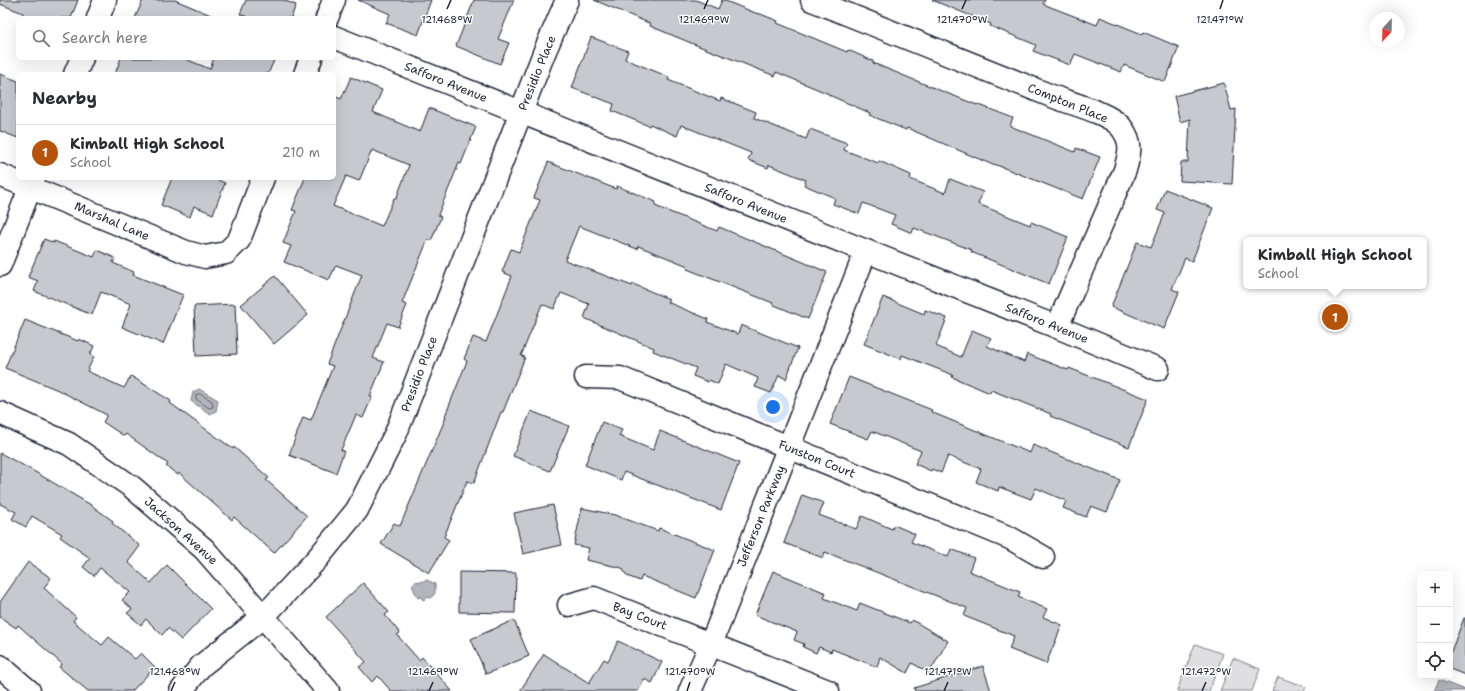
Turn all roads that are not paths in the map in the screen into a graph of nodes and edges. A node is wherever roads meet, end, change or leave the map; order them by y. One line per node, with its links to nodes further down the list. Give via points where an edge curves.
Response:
1 (105, 0): 5 (street)
2 (334, 0): 6 (street)
3 (567, 0): 12 (street, Presidio Place)
4 (812, 0): 20 (street, Compton Place, via 1110,118 1121,127 1130,142 1125,170)
5 (99, 16)
6 (328, 16)
7 (336, 37): 12 (street, Safforo Avenue)
8 (81, 60): 10 (street)
9 (310, 60): 11 (street)
10 (76, 72)
11 (306, 72)
12 (521, 112): 18 (street, Safforo Avenue); 27 (street, Presidio Place, via 396,433 357,510 317,559)
13 (0, 175): 14 (street, Marshal Lane)
14 (16, 179)
15 (20, 180): 17 (street, Marshal Lane)
16 (263, 180): 17 (street, Marshal Lane, via 239,240 226,253 205,257 186,252)
17 (32, 183): 19 (street)
18 (866, 251): 20 (street, Safforo Avenue); 24 (street, Jefferson Parkway)
19 (0, 266)
20 (1057, 327): 21 (street, Safforo Avenue)
21 (1158, 369)
22 (586, 377): 24 (street, Funston Court, via 620,378)
23 (0, 413): 27 (street, Jackson Avenue, via 69,444 132,487 204,549)
24 (789, 447): 25 (street, Funston Court, via 1010,538); 28 (street, Jefferson Parkway)
25 (1043, 557)
26 (569, 605): 28 (street, Bay Court, via 594,598)
27 (264, 616): 31 (street, Presidio Place, via 201,666); 32 (street, Jackson Avenue)
28 (711, 644): 33 (street, Jefferson Parkway); 34 (street, Bay Court)
29 (0, 666): 30 (street)
30 (29, 691)
31 (181, 691)
32 (328, 691)
33 (690, 691)
34 (828, 691)

